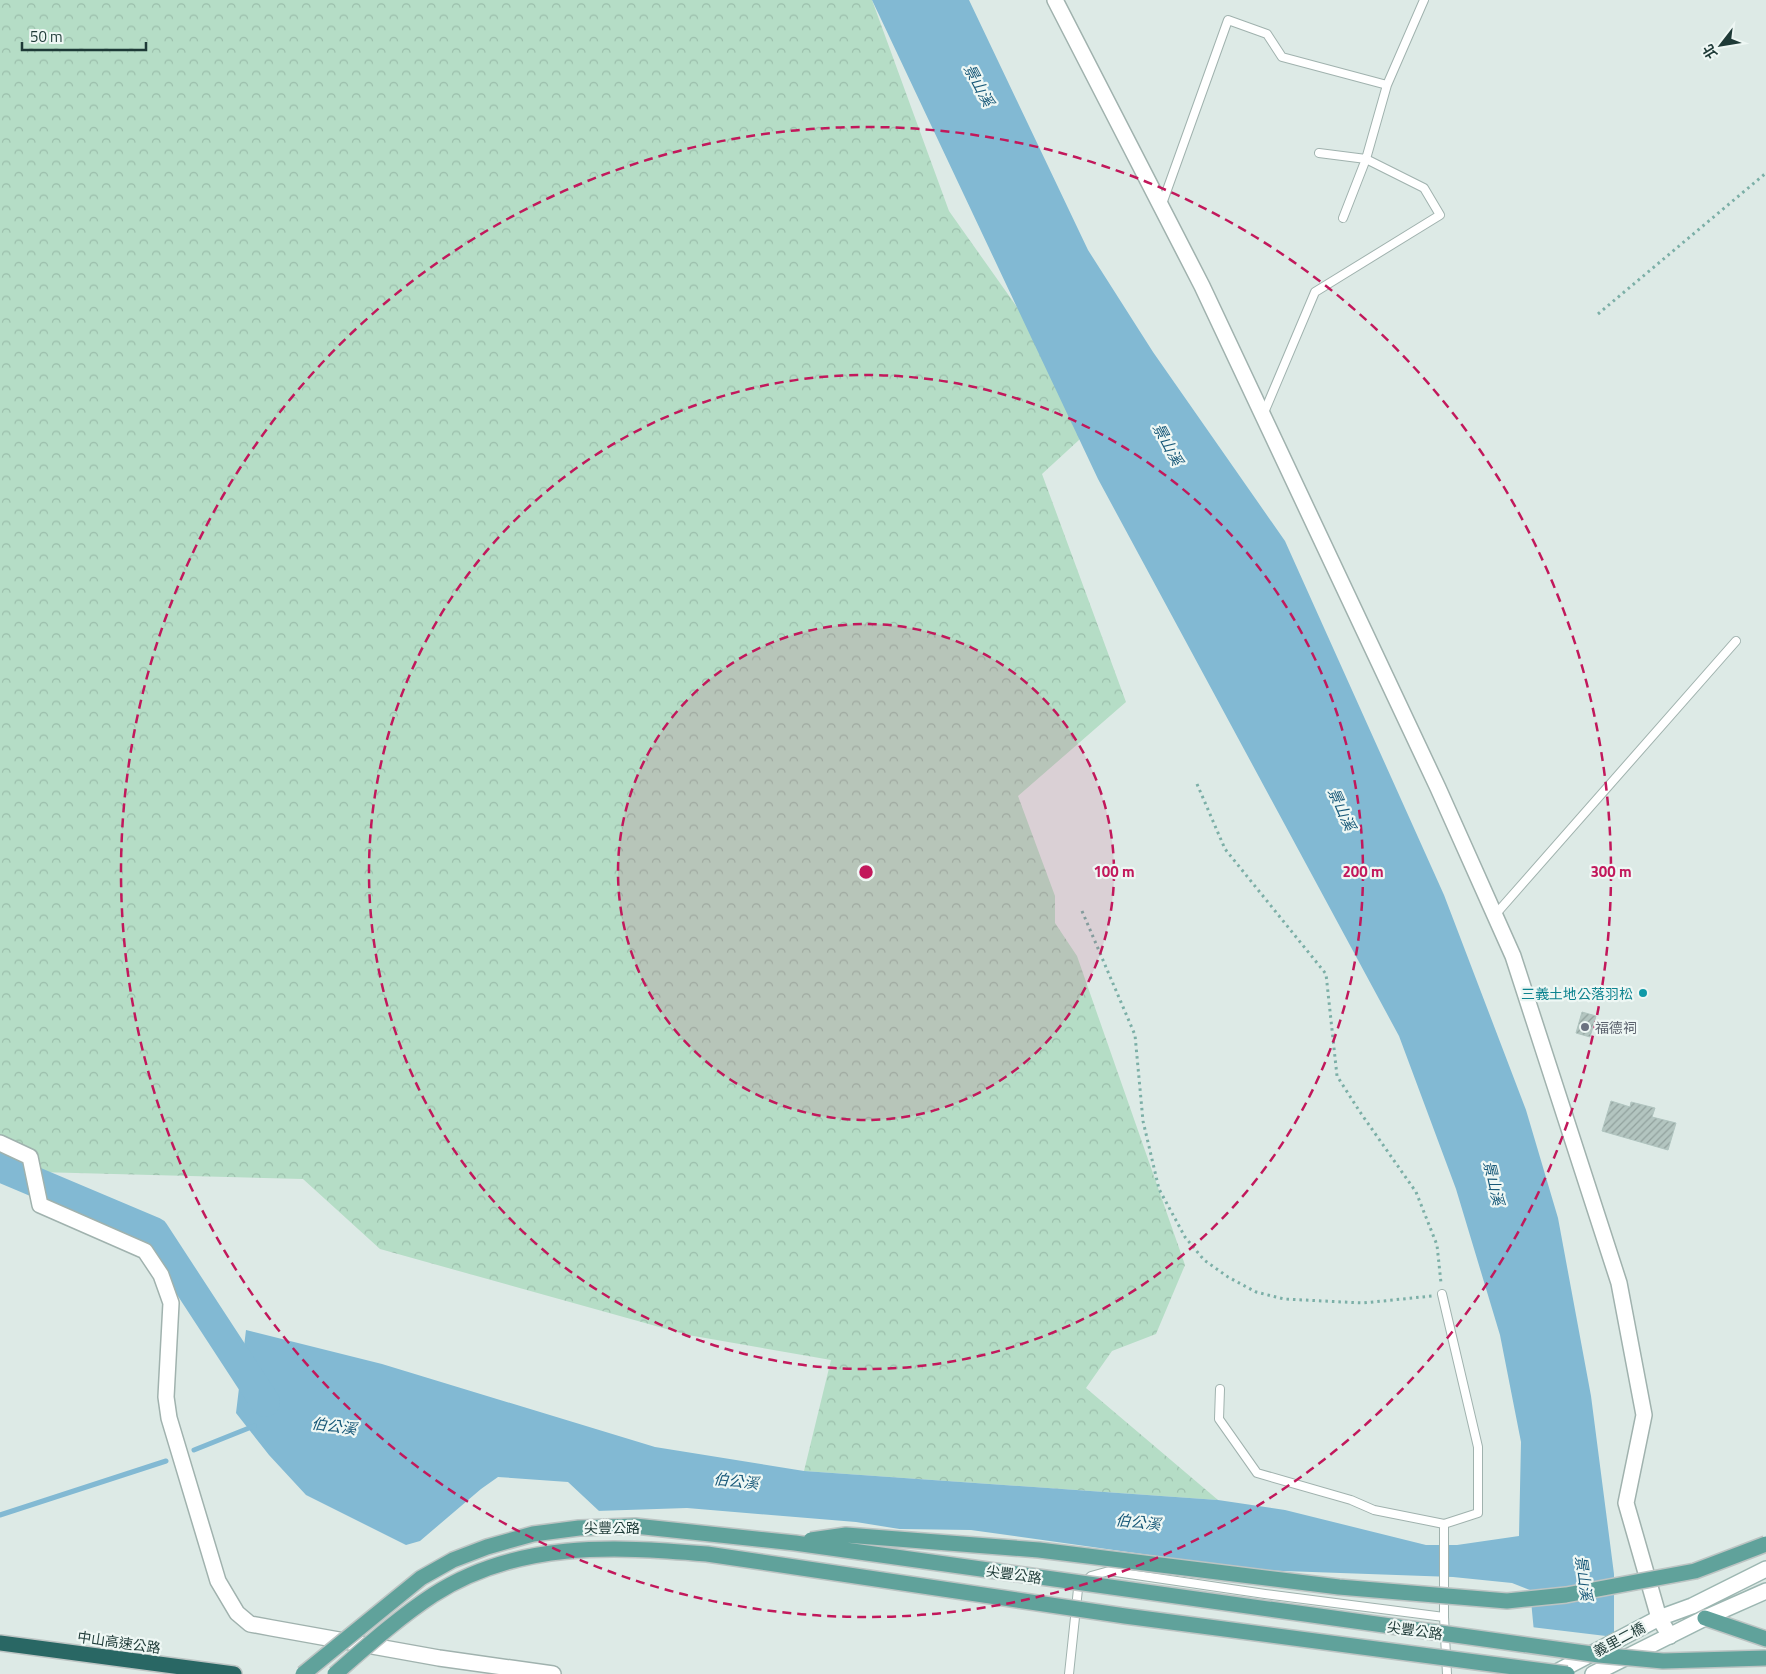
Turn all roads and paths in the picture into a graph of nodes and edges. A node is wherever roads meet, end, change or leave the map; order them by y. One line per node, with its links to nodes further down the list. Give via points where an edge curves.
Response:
1 (1056, 0): 7 (street)
2 (1424, 0): 3 (lane)
3 (1387, 85): 5 (lane); 7 (lane, via 1282,57 1267,34 1228,20)
4 (1319, 153): 5 (lane)
5 (1366, 159): 8 (lane); 10 (lane, via 1424,188 1440,215 1315,292)
6 (1766, 173): 9 (path)
7 (1162, 204): 10 (street)
8 (1343, 218)
9 (1598, 314)
10 (1262, 417): 14 (street, via 1438,788)
11 (1736, 641): 14 (lane)
12 (1197, 784): 16 (path, via 1225,848 1326,974 1337,1076 1416,1192 1438,1245)
13 (1082, 910): 16 (path, via 1135,1035 1144,1121 1159,1189 1185,1237 1204,1260 1256,1292 1284,1299 1363,1303)
14 (1495, 916): 24 (street, via 1513,956 1618,1283 1644,1415 1626,1503)
15 (0, 1143): 33 (street, via 30,1157 40,1205 145,1251 161,1275 171,1303 166,1396 169,1418 218,1581 237,1613 250,1624 439,1658)
16 (1442, 1294): 18 (lane, via 1478,1448 1478,1513)
17 (1220, 1389): 18 (lane, via 1219,1420 1257,1472 1374,1510)
18 (1444, 1524): 23 (lane)
19 (795, 1543): 20 (main road, bridge, via 846,1535 917,1540 1039,1550 1339,1587 1507,1601 1566,1595 1686,1572); 29 (main road, 尖豐公路, bridge, via 1599,1655 1663,1661); 31 (main road, 尖豐公路, bridge, via 635,1526 533,1534 487,1547 421,1578)
20 (1766, 1544)
21 (1766, 1569): 24 (street, 義里二橋, via 1692,1606)
22 (1766, 1592): 25 (street, 義里二橋)
23 (1444, 1617): 34 (lane, via 1109,1571 1090,1576 1078,1589); 35 (lane)
24 (1659, 1618): 26 (street); 36 (street, 義里二橋, bridge)
25 (1705, 1618): 26 (street, 義里二橋); 27 (main road)
26 (1670, 1636): 38 (street, 義里二橋, bridge)
27 (1766, 1639)
28 (0, 1643): 30 (highway, 中山高速公路)
29 (1766, 1658)
30 (234, 1674)
31 (303, 1674)
32 (335, 1674): 37 (main road, 尖豐公路, bridge, via 435,1594 481,1571 528,1555 638,1548 707,1554 1134,1617)
33 (554, 1674)
34 (1069, 1674)
35 (1447, 1674)
36 (1553, 1674)
37 (1568, 1674)
38 (1593, 1674)

